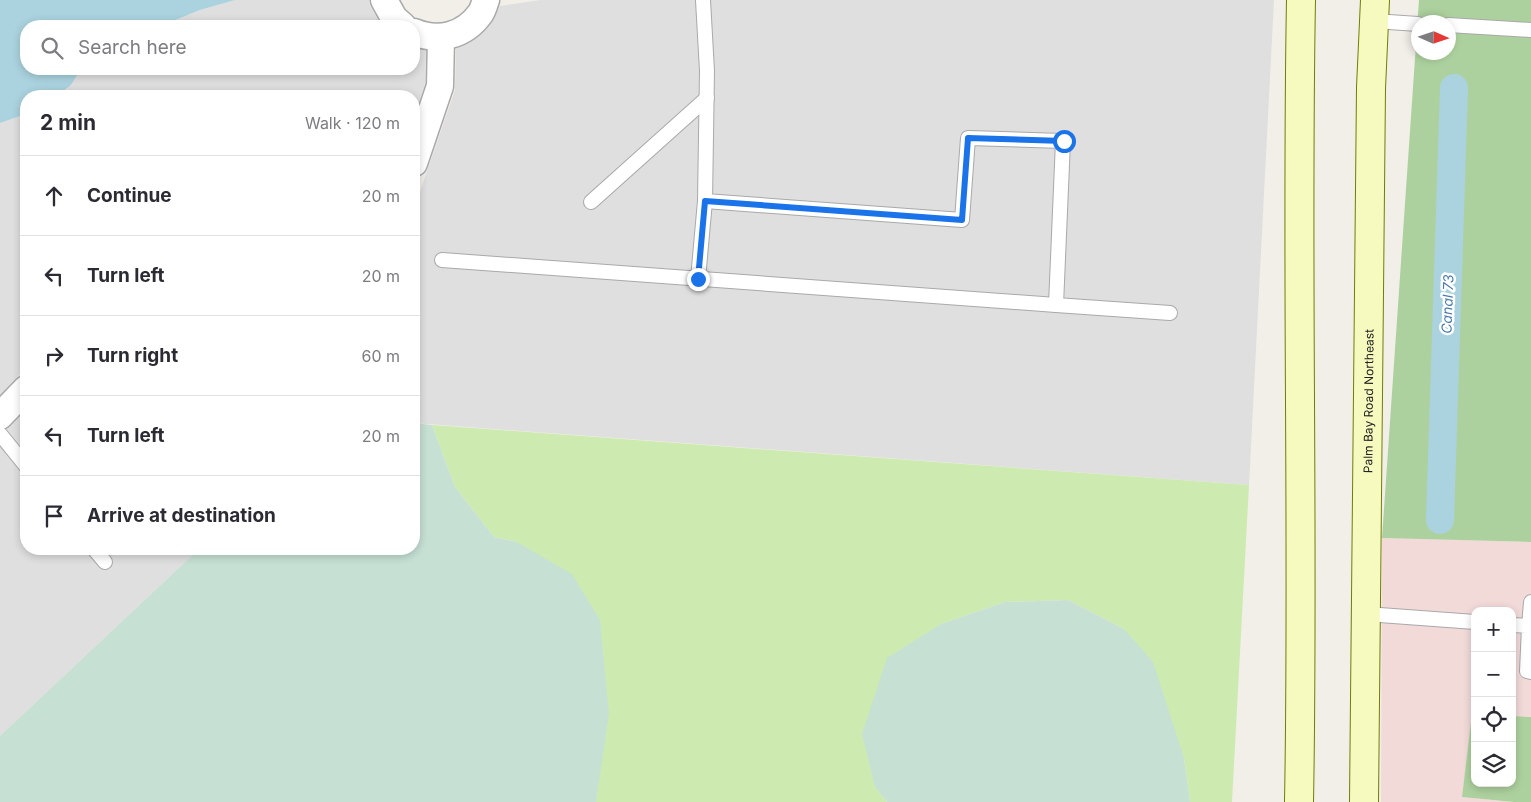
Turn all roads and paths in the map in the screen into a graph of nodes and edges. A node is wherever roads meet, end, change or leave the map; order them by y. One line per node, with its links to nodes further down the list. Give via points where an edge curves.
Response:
1 (384, 0): 6 (street)
2 (486, 0): 11 (street, via 481,13 468,27)
3 (703, 0): 12 (lane)
4 (1301, 0): 32 (main road)
5 (1375, 11): 7 (lane); 27 (main road, Palm Bay Road Northeast, via 1371,88)
6 (396, 20)
7 (1411, 22)
8 (1456, 25): 9 (lane)
9 (1531, 30)
10 (420, 35): 11 (street)
11 (441, 37): 13 (street, via 440,86)
12 (707, 98): 14 (lane); 15 (lane)
13 (420, 145)
14 (705, 201): 17 (lane); 18 (lane, via 962,220 968,138 1064,141)
15 (591, 202)
16 (442, 260): 17 (lane)
17 (698, 279): 18 (lane)
18 (1056, 305): 19 (lane)
19 (1170, 313)
20 (20, 395): 21 (street)
21 (0, 416)
22 (0, 434): 23 (lane)
23 (20, 459)
24 (100, 555): 25 (lane)
25 (106, 562)
26 (1531, 602): 30 (lane)
27 (1366, 614): 28 (lane); 33 (main road, Palm Bay Road Northeast)
28 (1471, 622)
29 (1516, 624): 30 (lane)
30 (1529, 626): 31 (lane, via 1527,672)
31 (1531, 672)
32 (1302, 802)
33 (1364, 802)

